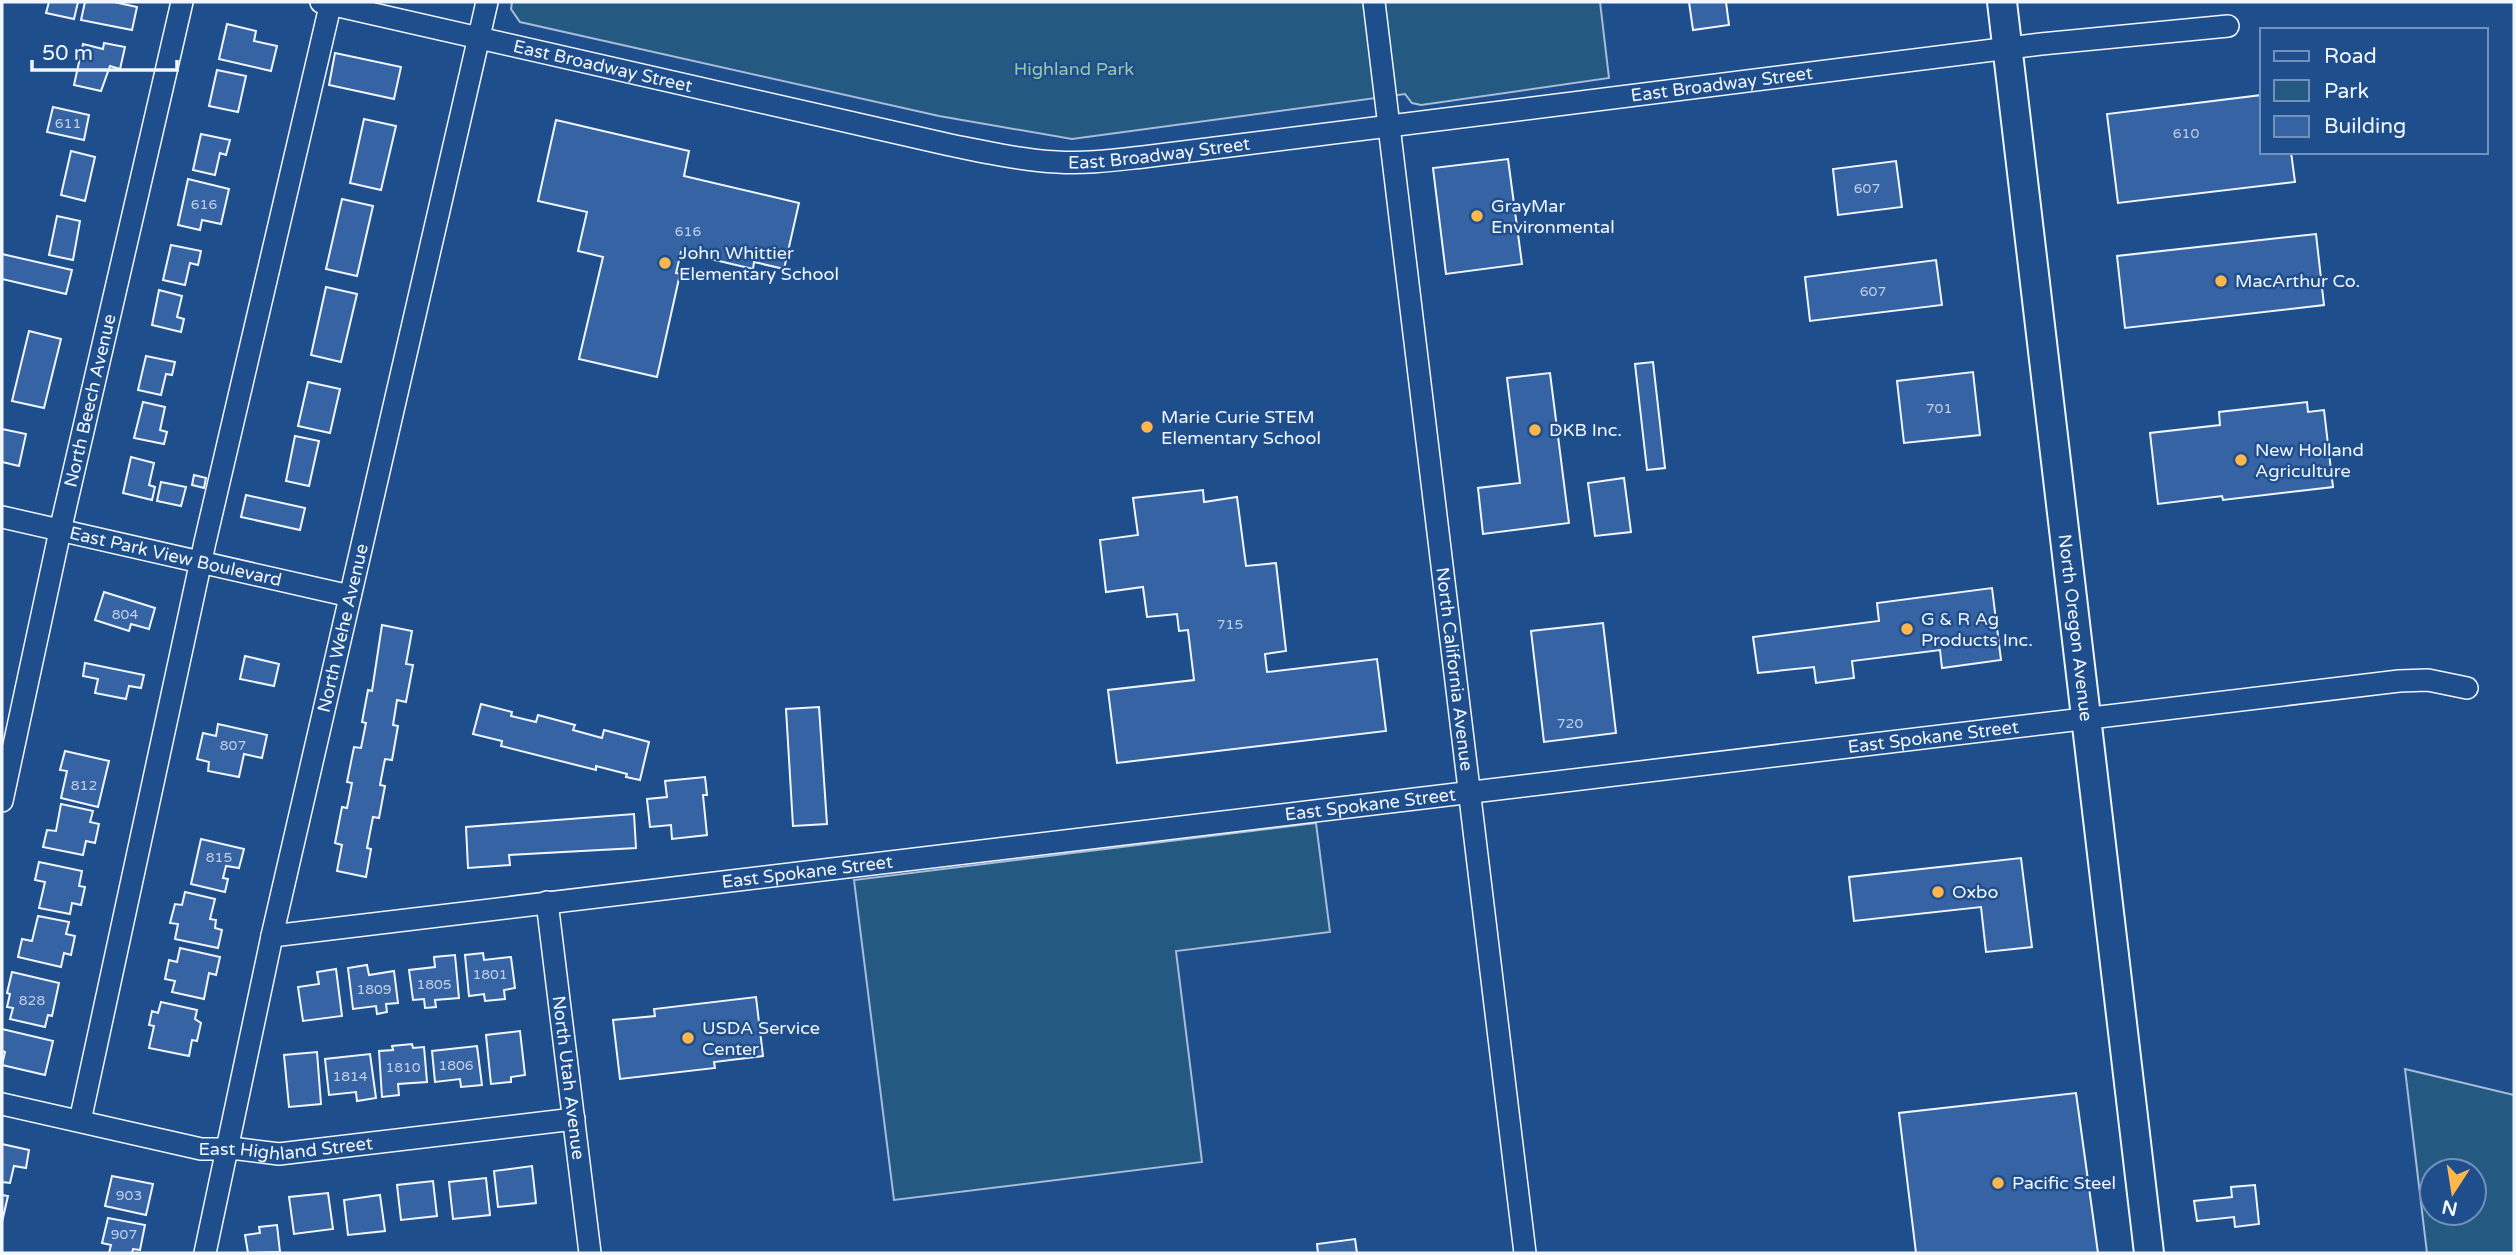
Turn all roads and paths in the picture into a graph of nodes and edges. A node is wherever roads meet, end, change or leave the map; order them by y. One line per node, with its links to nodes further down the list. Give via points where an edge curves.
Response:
1 (182, 2): 11 (street, North Beech Avenue)
2 (328, 2): 7 (street, East Broadway Street); 12 (street)
3 (487, 2): 7 (street, North Wehe Avenue)
4 (1374, 2): 9 (street, North California Avenue)
5 (2002, 2): 8 (main road, North Oregon Avenue)
6 (2228, 26): 8 (street, East Broadway Street)
7 (478, 37): 9 (street, East Broadway Street, via 950,145 1060,163); 13 (street, North Wehe Avenue)
8 (2008, 49): 9 (street, East Broadway Street); 15 (main road, North Oregon Avenue)
9 (1389, 126): 16 (street, North California Avenue)
10 (2, 517): 11 (street, East Park View Boulevard)
11 (60, 531): 12 (street, East Park View Boulevard); 17 (street, North Beech Avenue)
12 (200, 562): 13 (street, East Park View Boulevard); 22 (street)
13 (350, 596): 19 (street, North Wehe Avenue)
14 (2467, 688): 15 (street, East Spokane Street, via 2412,680)
15 (2085, 718): 16 (street, East Spokane Street); 27 (main road, North Oregon Avenue)
16 (1469, 792): 18 (street, East Spokane Street); 26 (street, North California Avenue)
17 (2, 801)
18 (547, 902): 19 (street, East Spokane Street); 21 (street, North Utah Avenue)
19 (272, 936): 23 (street, North Wehe Avenue)
20 (2, 1104): 22 (street, East Highland Street)
21 (573, 1119): 23 (street, East Highland Street, via 294,1154); 25 (street, North Utah Avenue)
22 (80, 1121): 23 (street, East Highland Street, via 201,1149)
23 (227, 1149): 24 (street, North Wehe Avenue)
24 (205, 1253)
25 (590, 1253)
26 (1525, 1253)
27 (2149, 1253)

